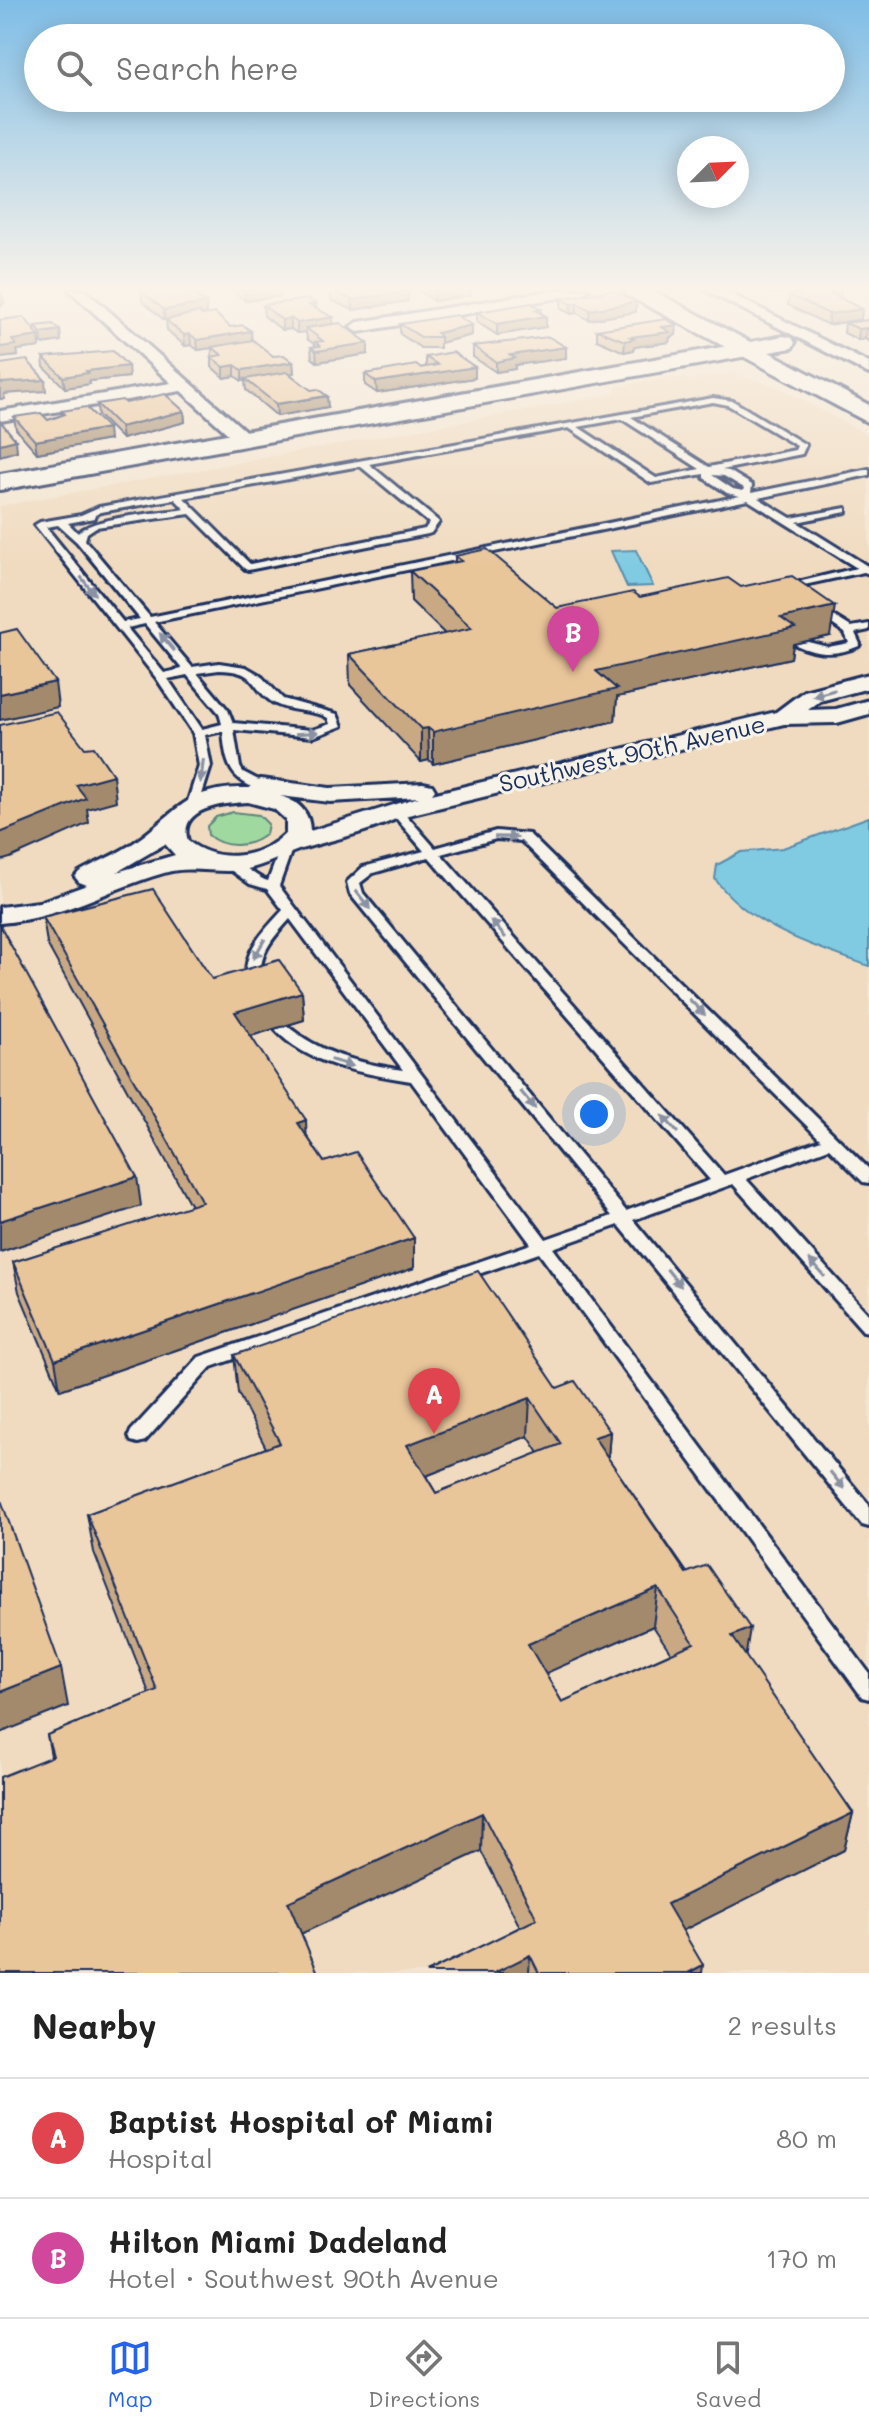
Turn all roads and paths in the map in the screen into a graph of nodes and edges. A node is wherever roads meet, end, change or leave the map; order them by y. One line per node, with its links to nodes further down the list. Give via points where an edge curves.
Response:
1 (179, 382): 4 (street)
2 (566, 382): 9 (street)
3 (807, 382): 5 (main road)
4 (183, 386): 6 (street); 9 (street)
5 (869, 415)
6 (0, 416)
7 (623, 416): 8 (lane); 11 (lane); 11 (lane, via 713,400 730,403 802,445 799,452)
8 (571, 426): 10 (lane); 11 (lane, via 654,481)
9 (244, 439): 13 (street)
10 (363, 464): 15 (lane); 17 (lane, via 434,522 428,531 248,567)
11 (709, 471): 14 (lane, via 707,476 730,491)
12 (869, 472): 14 (lane)
13 (0, 482)
14 (748, 495): 19 (lane); 26 (lane)
15 (179, 498): 17 (lane); 18 (lane, via 151,508)
16 (843, 510): 19 (lane)
17 (192, 511): 20 (lane, via 94,525)
18 (60, 521): 20 (lane); 27 (lane, one-way to 27, via 40,525)
19 (789, 521): 21 (lane)
20 (80, 540): 26 (lane)
21 (868, 570): 22 (lane)
22 (786, 588): 23 (lane); 24 (lane)
23 (774, 591)
24 (797, 595)
25 (807, 602): 29 (lane)
26 (149, 620): 27 (lane); 31 (lane, one-way to 26)
27 (120, 626): 32 (lane)
28 (869, 627): 29 (lane)
29 (849, 631): 30 (lane, via 855,644 842,649 819,650)
30 (800, 643)
31 (192, 671): 32 (lane); 36 (lane); 36 (lane, one-way to 31, via 313,734 336,726 333,716 322,709 278,701 253,675 237,668)
32 (161, 677): 37 (lane)
33 (869, 681): 35 (street, Southwest 90th Avenue, one-way to 35, via 812,696)
34 (869, 707): 35 (street, Southwest 90th Avenue, via 837,716)
35 (784, 717): 38 (street, Southwest 90th Avenue)
36 (230, 726): 37 (lane); 39 (lane, via 234,769)
37 (199, 733): 41 (lane, one-way to 41, via 205,766)
38 (480, 790): 39 (street, Southwest 90th Avenue); 40 (street, Southwest 90th Avenue)
39 (274, 797): 40 (street, Southwest 90th Avenue); 41 (street, via 234,795); 42 (street, via 298,818 300,827)
40 (394, 812): 42 (street, Southwest 90th Avenue); 43 (lane)
41 (184, 815): 44 (street, via 173,835 179,846); 47 (street, via 141,850 23,899)
42 (289, 846): 44 (street, Southwest 90th Avenue, via 260,859); 45 (lane)
43 (431, 853): 51 (lane, one-way to 51, via 496,835 525,837); 53 (lane, one-way to 43); 54 (lane, one-way to 54, via 368,870 357,875 354,888)
44 (219, 862): 45 (lane); 47 (street, via 158,866 55,908)
45 (272, 886): 46 (lane)
46 (289, 912): 48 (lane, one-way to 48, via 257,947 251,971); 50 (lane)
47 (0, 915)
48 (258, 994)
49 (280, 1027): 50 (lane, one-way to 50, via 334,1062)
50 (413, 1077): 55 (lane)
51 (833, 1141): 52 (lane); 53 (lane)
52 (869, 1178)
53 (728, 1180): 54 (lane); 56 (lane, one-way to 53)
54 (625, 1217): 55 (lane); 58 (lane, one-way to 58)
55 (541, 1245): 57 (lane, via 205,1362); 59 (lane)
56 (869, 1326)
57 (138, 1436)
58 (869, 1519)
59 (869, 1690)

